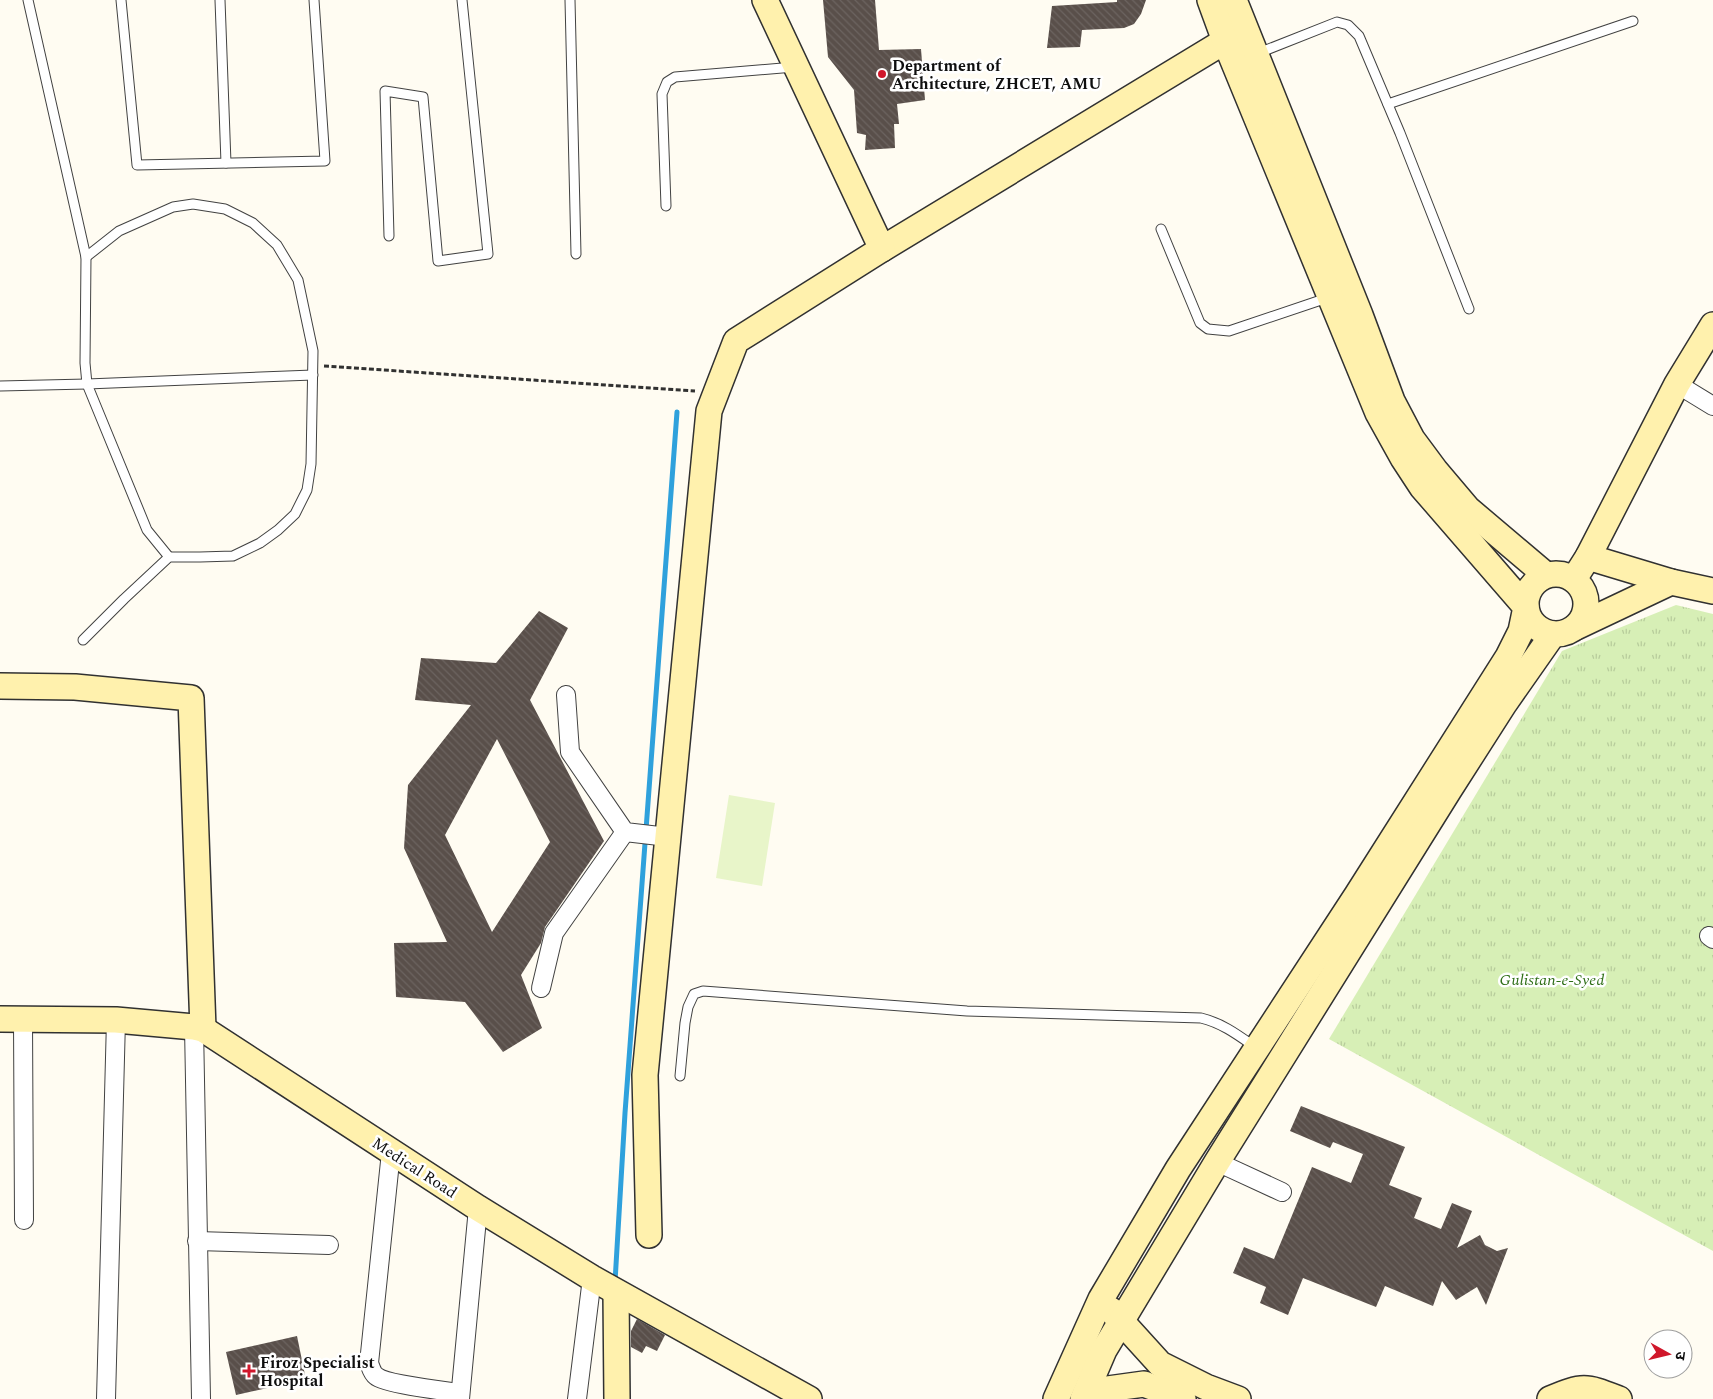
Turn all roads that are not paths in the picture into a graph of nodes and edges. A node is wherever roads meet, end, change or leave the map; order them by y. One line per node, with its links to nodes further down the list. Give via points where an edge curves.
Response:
1 (28, 0): 21 (lane)
2 (121, 0): 15 (lane, via 137,165)
3 (220, 0): 15 (lane)
4 (314, 0): 15 (lane, via 325,161)
5 (462, 0): 18 (lane, via 488,254 438,261 423,97 385,91)
6 (570, 0): 20 (lane)
7 (765, 0): 13 (street)
8 (1210, 0): 11 (street)
9 (1234, 0): 12 (street)
10 (1633, 22): 14 (lane)
11 (1224, 41): 19 (street); 22 (street)
12 (1256, 54): 14 (lane, via 1328,24 1348,24 1359,36); 32 (street, via 1392,400 1412,439 1468,509)
13 (796, 67): 16 (lane, via 675,77 667,82 662,94); 19 (street)
14 (1388, 104): 23 (lane)
15 (226, 163)
16 (666, 206)
17 (1161, 229): 22 (lane, via 1200,323 1208,329 1229,332)
18 (389, 236)
19 (882, 249): 43 (street, via 736,341 715,393 709,411)
20 (576, 254)
21 (86, 257): 25 (lane, via 119,231 173,207 193,204 225,209 253,223 277,244 298,280 313,351); 26 (lane)
22 (1330, 296): 36 (street, via 1378,413 1402,458 1422,486)
23 (1469, 309)
24 (1713, 325): 27 (street)
25 (313, 370): 26 (lane); 30 (lane, via 311,464 307,490 295,514 260,543 233,556)
26 (87, 384): 28 (lane); 30 (lane, via 147,530)
27 (1677, 384): 29 (street); 31 (street)
28 (0, 386)
29 (1713, 406)
30 (169, 557): 38 (lane)
31 (1588, 557): 33 (street); 34 (street)
32 (1546, 575): 33 (street, via 1565,575); 36 (street, via 1533,584 1527,594)
33 (1574, 579): 37 (street, via 1585,596 1585,613 1581,621)
34 (1671, 582): 35 (street); 37 (street)
35 (1713, 591)
36 (1526, 607): 37 (street, via 1534,625 1545,632); 41 (street, via 1521,631)
37 (1564, 631): 41 (street)
38 (83, 640)
39 (0, 686): 47 (street, via 75,687 191,698)
40 (566, 695): 42 (street, via 570,752)
41 (1440, 784): 48 (street); 51 (street)
42 (625, 832): 43 (street); 44 (street, via 554,933)
43 (668, 837): 55 (street, via 645,1075)
44 (541, 988)
45 (12, 1019): 46 (street, Medical Road); 54 (street)
46 (116, 1020): 47 (street, Medical Road); 64 (street)
47 (198, 1028): 50 (street, Medical Road); 56 (street)
48 (1257, 1049): 49 (lane, via 1230,1029 1201,1018 967,1011 704,991 694,994 688,1007); 60 (street, via 1178,1169)
49 (680, 1076)
50 (391, 1152): 53 (street, Medical Road); 62 (street, via 369,1363 377,1378)
51 (1217, 1162): 52 (street); 61 (street)
52 (1282, 1192)
53 (478, 1208): 58 (street, Medical Road); 62 (street)
54 (24, 1220)
55 (649, 1235)
56 (197, 1241): 57 (street); 65 (street)
57 (329, 1245)
58 (592, 1278): 59 (street, Medical Road); 66 (street)
59 (616, 1293): 67 (street); 68 (street, Medical Road)
60 (1101, 1299): 61 (street); 69 (street)
61 (1121, 1322): 63 (street, via 1104,1350); 71 (street, via 1160,1364)
62 (460, 1396)
63 (1085, 1396): 70 (street, via 1144,1384)
64 (106, 1399)
65 (201, 1399)
66 (577, 1399)
67 (617, 1399)
68 (809, 1399)
69 (1056, 1399)
70 (1182, 1399)
71 (1238, 1399)
72 (1550, 1399): 73 (street, via 1583,1388)
73 (1619, 1399)

